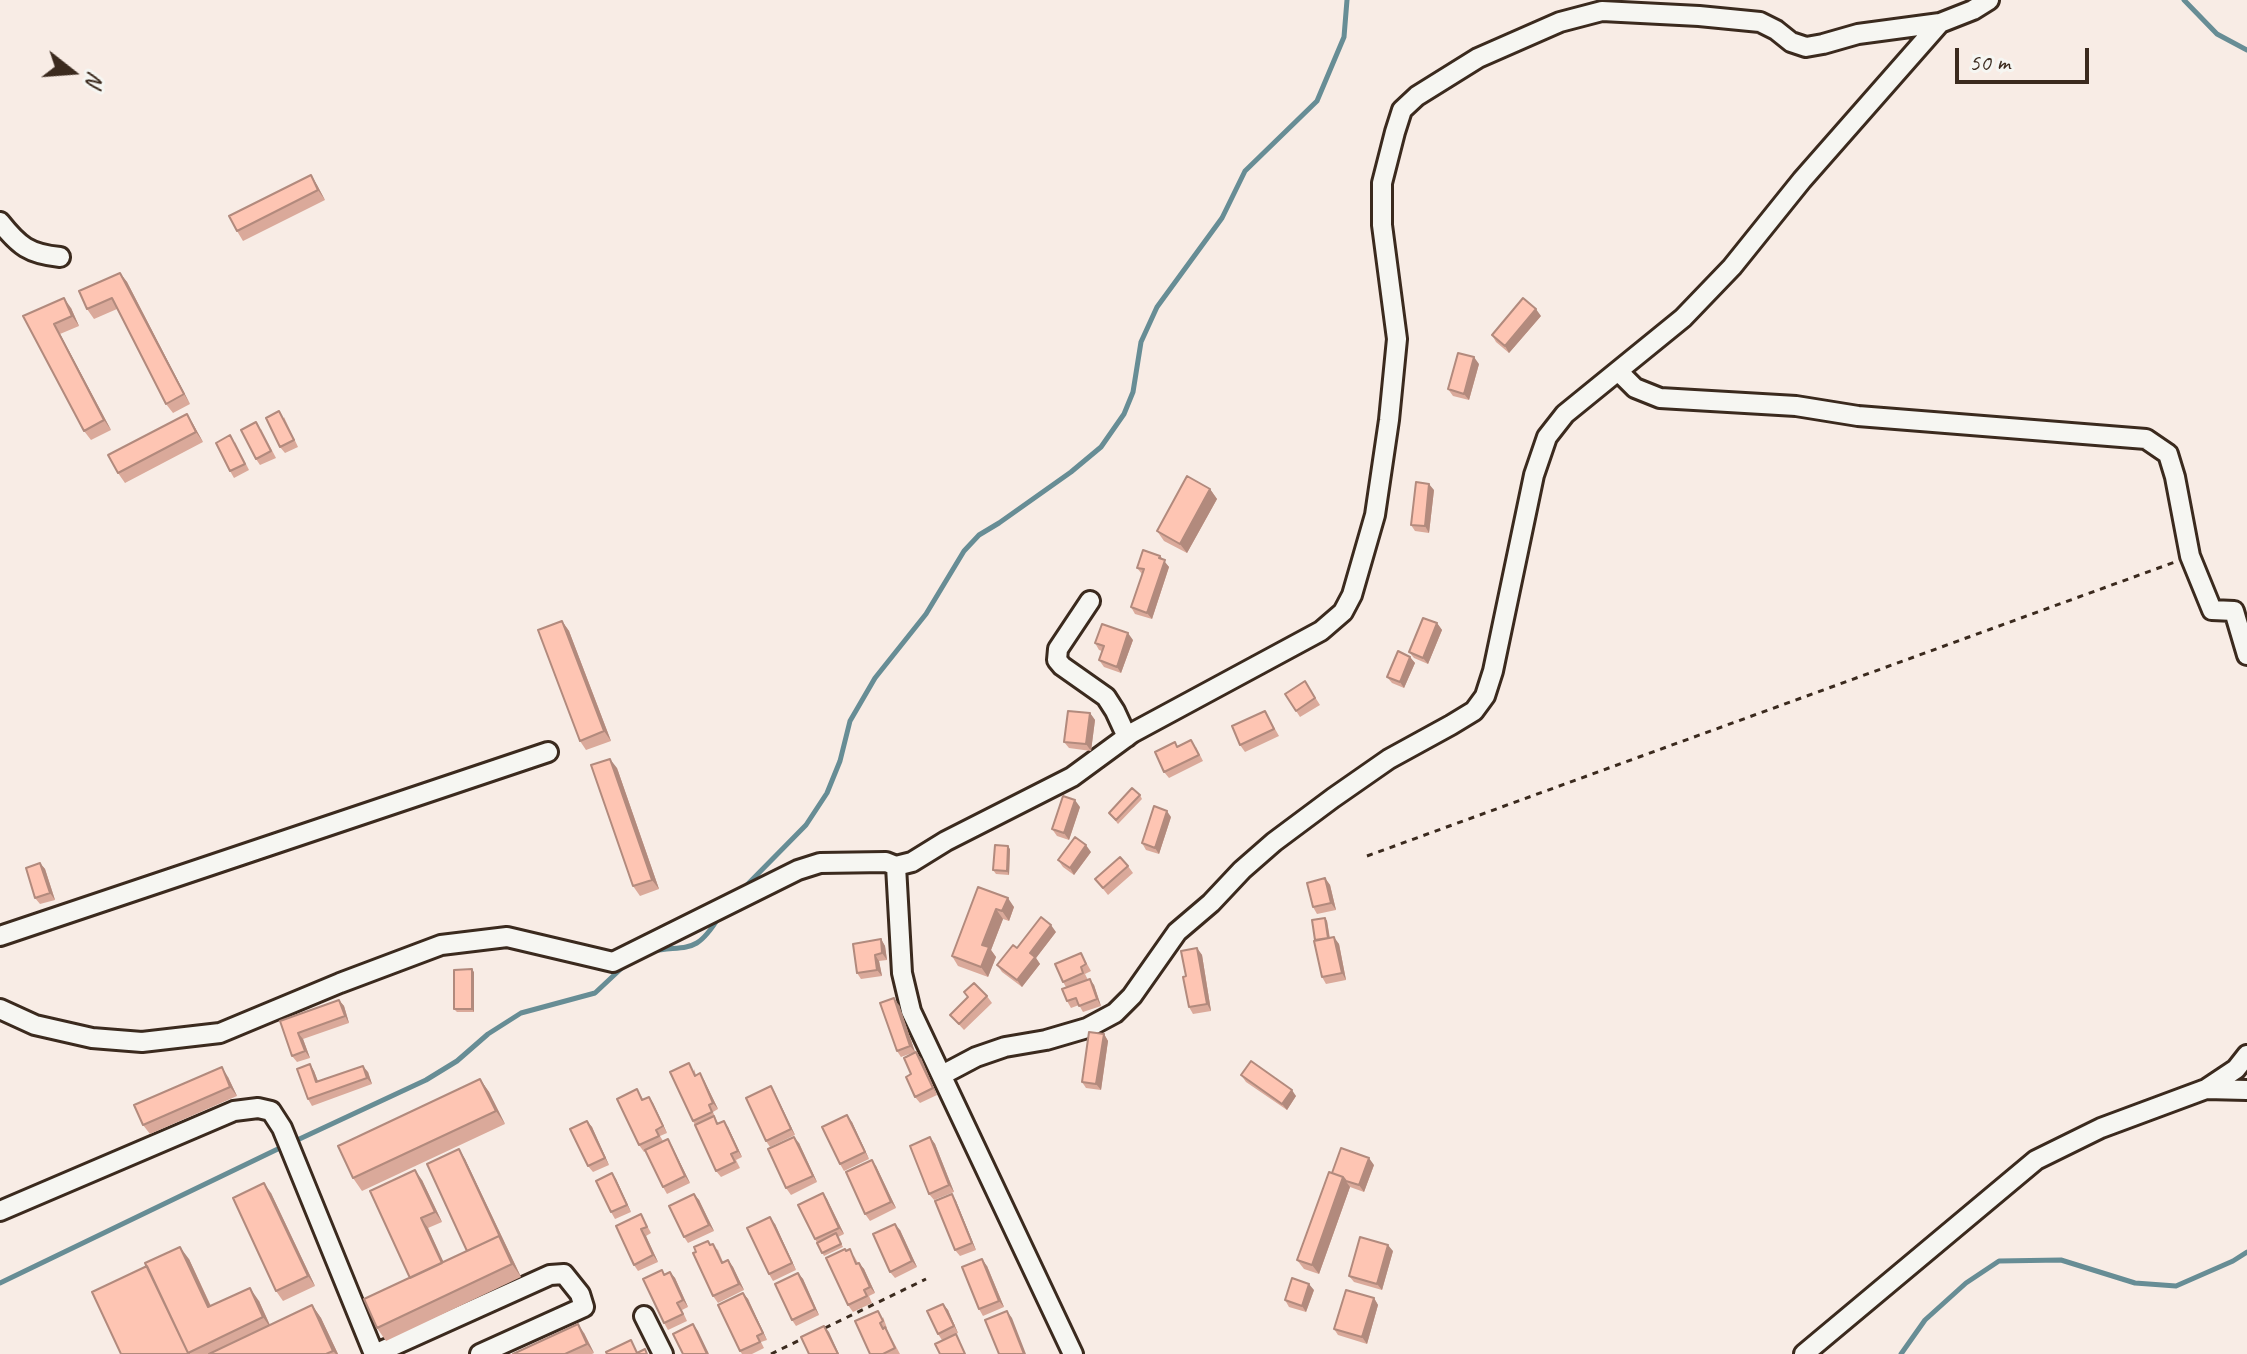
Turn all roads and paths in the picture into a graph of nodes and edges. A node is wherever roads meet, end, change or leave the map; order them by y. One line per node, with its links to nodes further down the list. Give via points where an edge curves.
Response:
1 (1989, 0): 2 (street)
2 (1940, 23): 5 (street, via 1732,267 1683,318); 9 (street, via 1806,47 1760,22 1602,11 1560,22 1478,58 1417,96 1402,110 1382,183 1382,225 1397,339 1375,515 1352,595 1343,612 1321,631)
3 (0, 222): 4 (street, via 16,242 40,255)
4 (60, 257)
5 (1618, 371): 6 (street, via 1635,388 1660,398 2146,439 2168,454); 16 (street, via 1565,414 1547,437 1534,475 1493,671 1474,711 1389,759 1274,842 1177,932 1115,1013 1087,1028 976,1057)
6 (2190, 556): 8 (street, via 2212,610 2234,611); 11 (path)
7 (1090, 601): 9 (street, via 1058,649 1057,660 1106,697)
8 (2247, 655)
9 (1127, 737): 12 (street, via 1072,777)
10 (548, 752): 13 (street)
11 (1367, 856)
12 (896, 866): 14 (street, via 850,861 798,870 613,962 507,937 441,945 220,1033 142,1042 92,1038 35,1025); 16 (street, via 902,973 911,1011)
13 (0, 936)
14 (0, 1009)
15 (2247, 1055): 17 (street)
16 (942, 1075): 26 (street)
17 (2206, 1089): 18 (street); 27 (street, via 2101,1128 2036,1160)
18 (2247, 1090)
19 (0, 1211): 22 (street, via 234,1111 271,1111)
20 (926, 1279): 25 (path)
21 (644, 1316): 24 (street)
22 (375, 1354): 23 (street, via 550,1275 564,1274 580,1294 584,1307)
23 (480, 1354)
24 (663, 1354)
25 (771, 1354)
26 (1073, 1354)
27 (1804, 1354)

